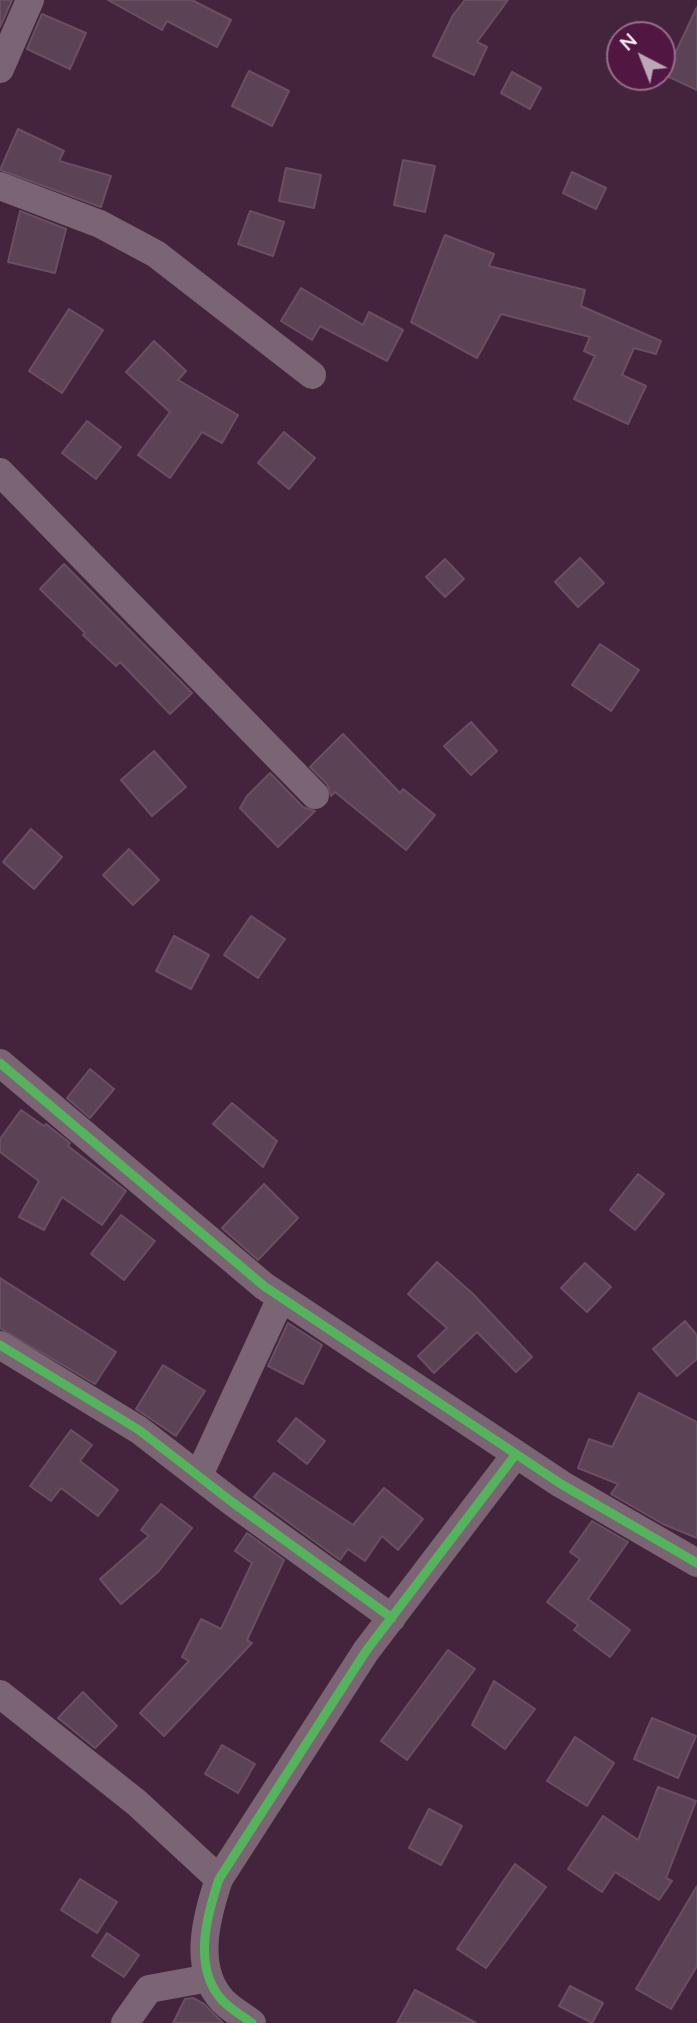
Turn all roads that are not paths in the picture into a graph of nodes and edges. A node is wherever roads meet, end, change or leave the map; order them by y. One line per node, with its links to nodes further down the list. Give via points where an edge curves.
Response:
1 (30, 0): 2 (street)
2 (0, 69)
3 (0, 186): 4 (street, via 100,224 156,254)
4 (312, 375)
5 (0, 472): 6 (street)
6 (315, 795)
7 (0, 1063): 8 (street)
8 (281, 1297): 10 (street); 11 (street)
9 (0, 1345): 11 (street, via 139,1430)
10 (516, 1454): 12 (street); 13 (street)
11 (199, 1475): 13 (street)
12 (697, 1563)
13 (391, 1618): 15 (street)
14 (0, 1694): 15 (street, via 137,1803)
15 (219, 1879): 16 (street, via 207,1913 204,1946)
16 (209, 1978): 17 (street, via 149,1989); 18 (street, via 221,2000)
17 (125, 2023)
18 (252, 2023)

